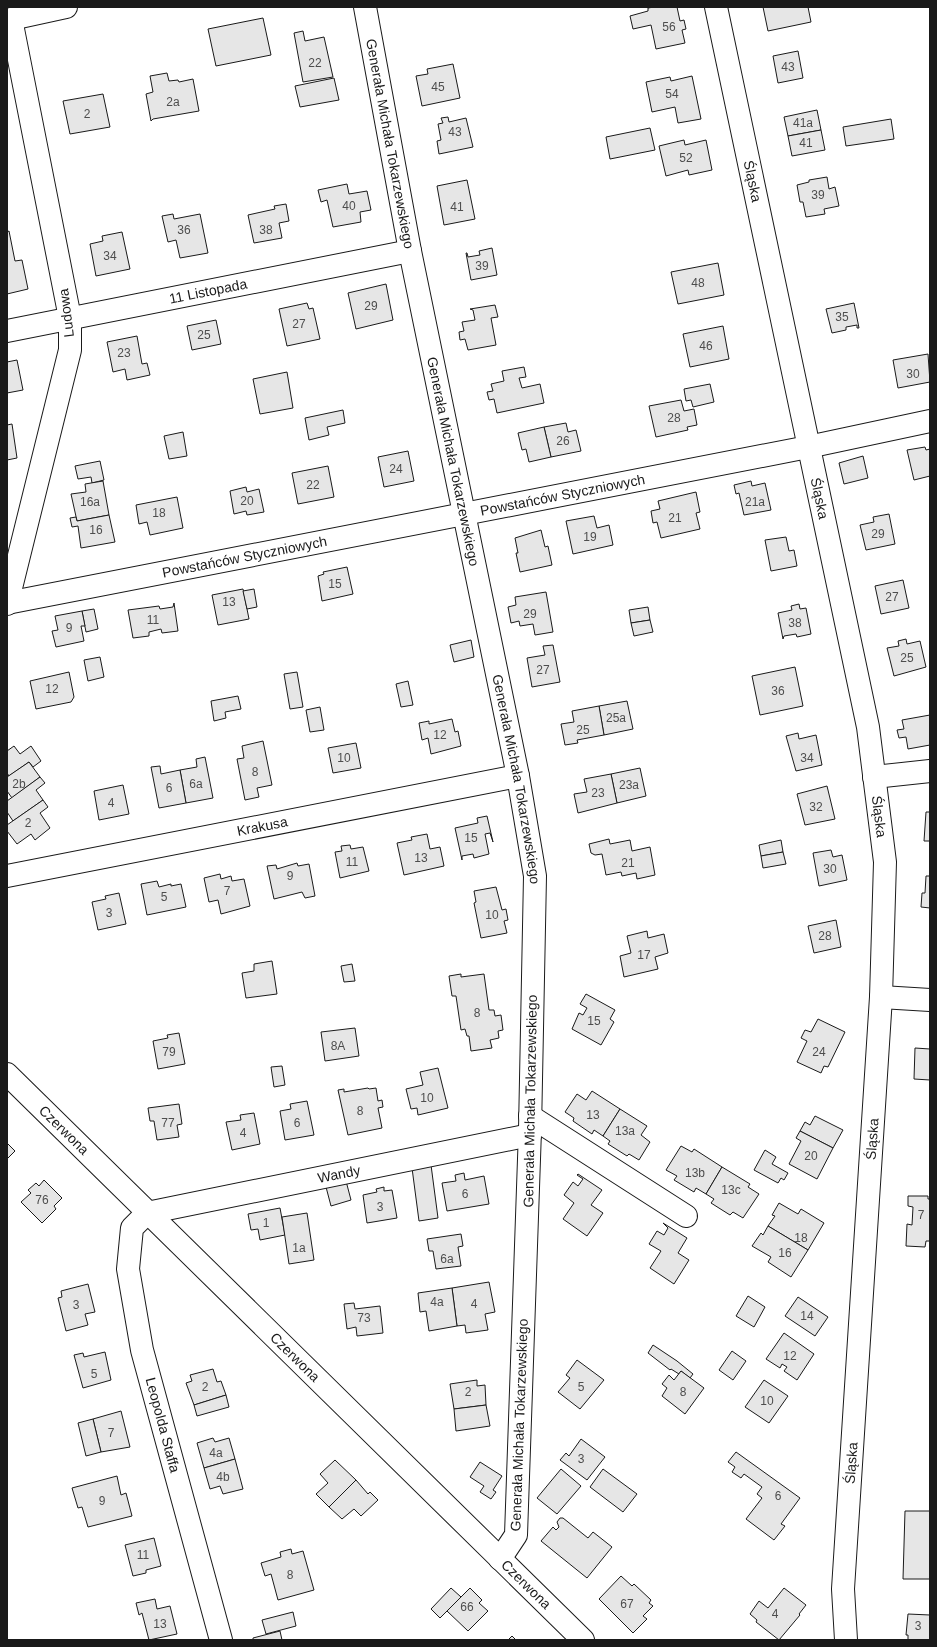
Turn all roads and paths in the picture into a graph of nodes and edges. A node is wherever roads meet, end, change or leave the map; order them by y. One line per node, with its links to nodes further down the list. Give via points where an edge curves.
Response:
1 (66, 7): 5 (street, Ludowa, via 10,18)
2 (365, 7): 4 (street, Generała Michała Tokarzewskiego)
3 (716, 7): 8 (street, Śląska)
4 (410, 250): 5 (street, 11 Listopada); 9 (street, Generała Michała Tokarzewskiego)
5 (70, 318): 6 (street, 11 Listopada); 10 (street, Ludowa, via 70,350)
6 (7, 331)
7 (930, 421): 8 (street, Powstańców Styczniowych)
8 (808, 447): 9 (street, Powstańców Styczniowych); 13 (street, Śląska, via 868,727)
9 (464, 514): 10 (street, Powstańców Styczniowych); 12 (street, Generała Michała Tokarzewskiego)
10 (7, 604)
11 (930, 770): 13 (street)
12 (518, 776): 14 (street, Krakusa); 18 (street, Generała Michała Tokarzewskiego, via 535,876)
13 (874, 777): 15 (street, Śląska, via 885,862)
14 (7, 876)
15 (881, 997): 16 (street); 25 (street, Śląska, via 846,1527 843,1589)
16 (930, 1000)
17 (7, 1074): 20 (street, Czerwona)
18 (530, 1127): 19 (street); 20 (street, Wandy); 21 (street); 22 (street, Generała Michała Tokarzewskiego, via 516,1535)
19 (630, 1194)
20 (147, 1213): 22 (street, Czerwona); 23 (street, Leopolda Staffa, via 132,1228 128,1269 142,1350)
21 (686, 1216)
22 (500, 1559): 24 (street, Czerwona)
23 (221, 1640)
24 (583, 1640)
25 (846, 1640)

